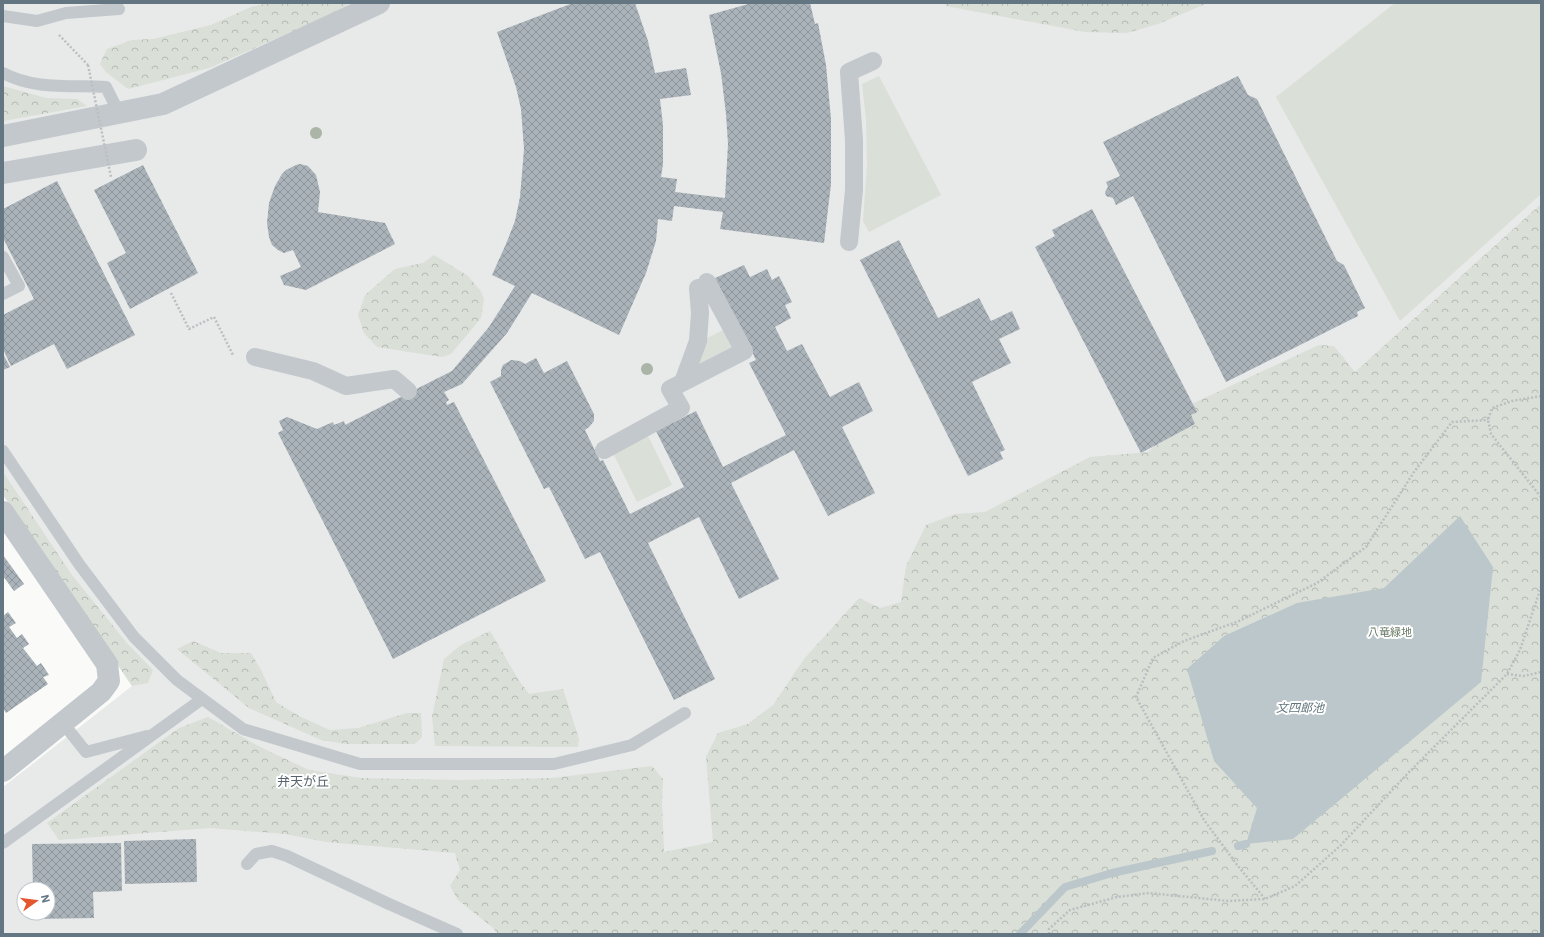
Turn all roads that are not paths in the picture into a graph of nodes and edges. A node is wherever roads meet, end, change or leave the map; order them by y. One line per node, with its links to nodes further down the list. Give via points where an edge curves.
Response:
1 (379, 3): 6 (street, via 163,104)
2 (119, 9): 3 (lane, via 66,13 37,21)
3 (3, 16)
4 (873, 60): 10 (street, via 849,72 854,140 854,190)
5 (3, 73): 6 (lane, via 34,84 106,87)
6 (119, 113): 7 (street)
7 (3, 136)
8 (136, 150): 9 (street)
9 (3, 173)
10 (849, 242)
11 (3, 257): 12 (lane, via 19,286)
12 (5, 292)
13 (255, 357): 15 (street, via 313,371 346,386 394,379)
14 (683, 382): 14 (street, via 698,341 702,285 744,351); 16 (street, via 670,389 681,408)
15 (408, 391)
16 (604, 450)
17 (3, 451): 19 (lane, via 78,564 134,637 177,680)
18 (3, 512): 21 (street, via 107,664 109,681 101,692)
19 (202, 699): 20 (lane, via 244,729 360,764 554,764 632,745); 22 (lane)
20 (685, 713)
21 (63, 723): 22 (lane, via 86,752); 23 (street)
22 (154, 734): 24 (lane)
23 (3, 771)
24 (3, 843)
25 (247, 864): 26 (lane, via 256,854 272,851)
26 (457, 934)

